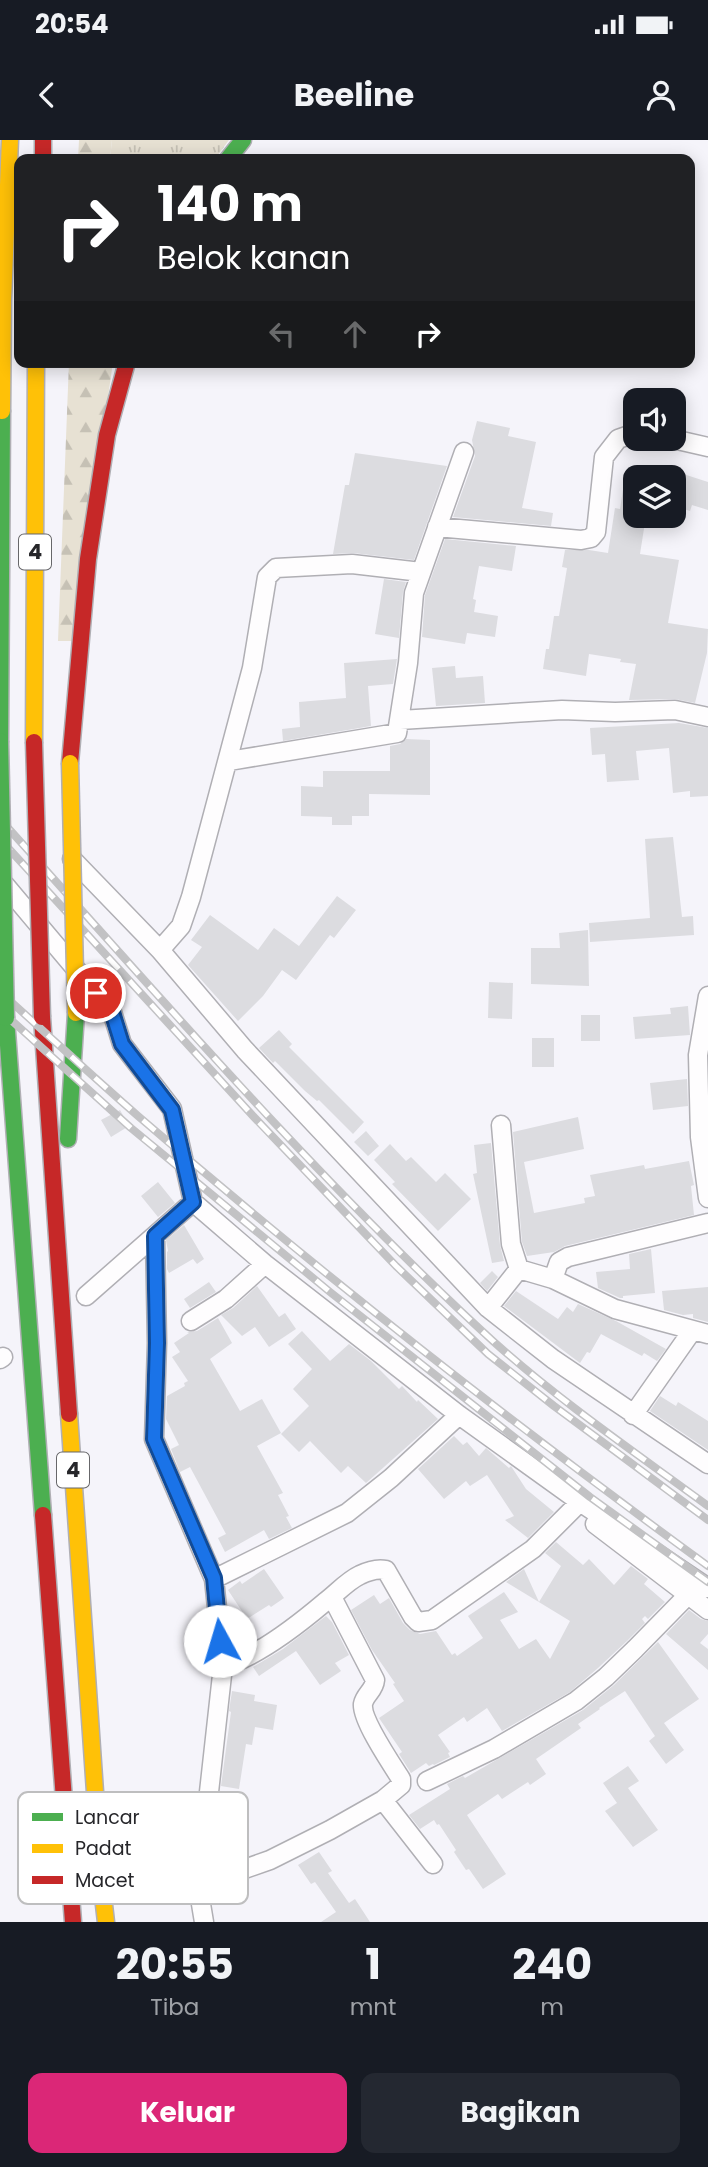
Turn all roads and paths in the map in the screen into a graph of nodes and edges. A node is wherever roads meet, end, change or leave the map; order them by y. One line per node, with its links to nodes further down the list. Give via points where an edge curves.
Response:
1 (10, 140): 14 (highway, 4, via 3,299)
2 (243, 140): 3 (highway)
3 (232, 154)
4 (36, 368): 27 (highway, 4, bridge, via 34,741 42,1017)
5 (125, 368): 27 (highway, bridge, via 107,435 88,559 70,763 76,1013)
6 (623, 437): 10 (street, via 604,457 596,532 591,538)
7 (686, 442): 8 (street)
8 (708, 447)
9 (464, 452): 10 (street)
10 (437, 527): 11 (street)
11 (421, 572): 13 (street, via 414,593); 15 (street, via 352,564 269,573)
12 (708, 717): 13 (street, via 675,710 562,710)
13 (400, 720): 15 (street, via 397,733)
14 (0, 741): 44 (highway, 4, bridge, via 6,1018)
15 (229, 761): 18 (street, via 181,926)
16 (0, 785): 18 (street)
17 (0, 880): 22 (street, via 112,1012 122,1044 172,1110)
18 (160, 950): 30 (street, via 245,1050)
19 (708, 996): 21 (street, via 698,1055 700,1138)
20 (501, 1125): 26 (street, via 511,1244)
21 (708, 1198)
22 (193, 1202): 24 (street); 25 (street)
23 (708, 1223): 28 (street, via 568,1257 559,1262)
24 (155, 1236): 29 (street); 37 (street, via 154,1439)
25 (265, 1264): 31 (street, via 226,1299); 33 (street)
26 (519, 1269): 28 (street); 30 (street)
27 (59, 1277): 45 (highway, 4)
28 (553, 1279): 32 (street, via 615,1308)
29 (86, 1296)
30 (488, 1308): 34 (street)
31 (191, 1321)
32 (700, 1332): 34 (street)
33 (459, 1415): 36 (street); 37 (street, via 347,1513)
34 (633, 1415): 35 (street)
35 (708, 1464)
36 (576, 1505): 38 (street); 39 (street); 40 (street, via 533,1549 432,1620 418,1622 413,1617 386,1570 358,1576)
37 (214, 1578): 42 (street)
38 (708, 1588)
39 (688, 1596): 41 (street); 43 (street, via 576,1701 495,1749)
40 (332, 1597): 42 (street, via 252,1655); 47 (street, via 375,1680 363,1702 364,1715 401,1782)
41 (708, 1610)
42 (223, 1667): 46 (street)
43 (426, 1781)
44 (63, 1792)
45 (95, 1792)
46 (209, 1792)
47 (383, 1800): 48 (street); 49 (street)
48 (433, 1864)
49 (248, 1868)
50 (72, 1904): 53 (highway, 4, bridge)
51 (104, 1904): 54 (highway, 4)
52 (201, 1904): 55 (street)
53 (73, 1922)
54 (106, 1922)
55 (204, 1922)

